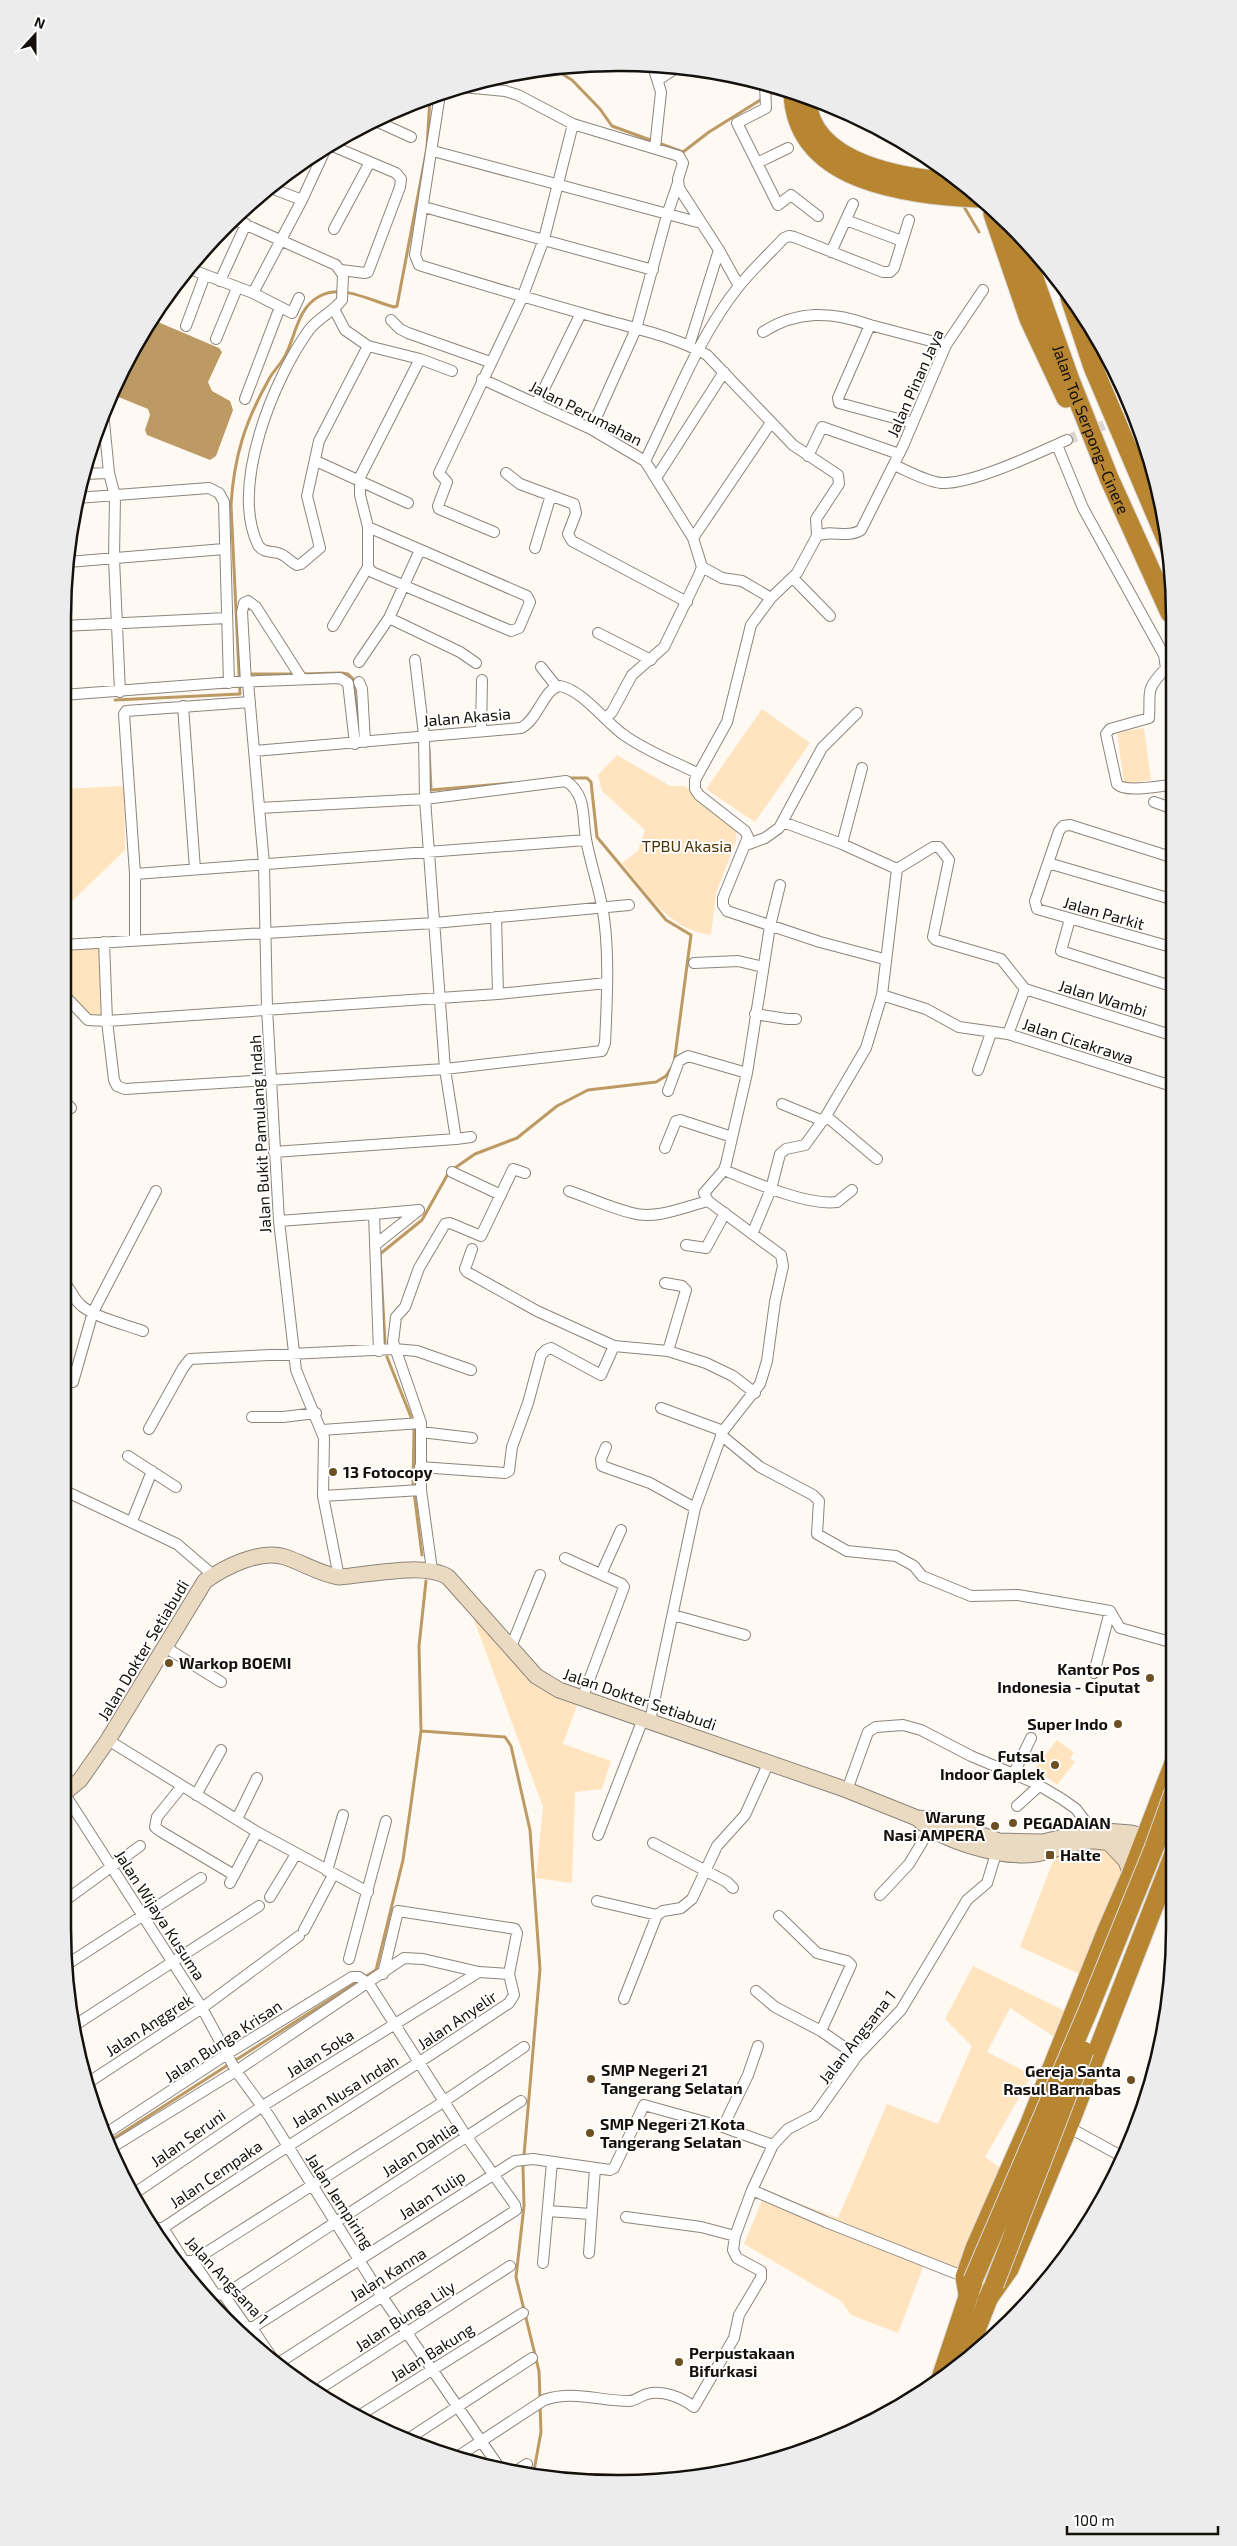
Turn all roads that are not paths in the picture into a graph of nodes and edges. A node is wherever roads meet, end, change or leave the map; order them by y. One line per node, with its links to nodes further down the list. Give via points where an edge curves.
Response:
1 (655, 72): 3 (street)
2 (668, 74): 3 (street)
3 (658, 80): 12 (street, via 661,92)
4 (482, 89): 9 (street, via 518,94)
5 (765, 95): 18 (street, via 737,123)
6 (793, 100): 23 (highway, via 802,132 816,152 838,168 865,180 904,189)
7 (439, 102): 15 (street)
8 (807, 105): 19 (highway, via 815,127 845,157 905,175)
9 (574, 124): 12 (street); 21 (street)
10 (384, 125): 11 (street)
11 (411, 137)
12 (655, 148): 20 (street, via 682,159)
13 (788, 148): 18 (street)
14 (339, 149): 17 (street)
15 (432, 151): 21 (street); 26 (street)
16 (321, 159): 24 (street)
17 (370, 162): 35 (street); 42 (street, via 396,173 400,187 368,272)
18 (757, 163): 28 (street, via 778,205 791,195)
19 (947, 180)
20 (678, 183): 27 (street); 33 (street)
21 (556, 186): 27 (street); 37 (street)
22 (277, 190): 24 (street)
23 (968, 197)
24 (302, 200): 36 (street)
25 (853, 204): 29 (street)
26 (424, 207): 37 (street); 52 (street, via 415,255 419,264)
27 (666, 215): 33 (street); 43 (street)
28 (818, 216)
29 (846, 220): 38 (street); 40 (street)
30 (909, 220): 38 (street)
31 (242, 222): 32 (street)
32 (246, 224): 36 (street); 46 (street)
33 (701, 224): 39 (street)
34 (996, 224): 90 (highway, via 1045,356)
35 (334, 229)
36 (279, 239): 42 (street); 50 (street)
37 (544, 239): 43 (street); 52 (street)
38 (902, 241): 40 (street, via 890,272)
39 (719, 250): 47 (street); 67 (street)
40 (831, 252): 47 (street, via 789,236)
41 (1025, 253): 90 (highway, Jalan Tol Serpong–Cinere)
42 (341, 270): 54 (street, via 343,293)
43 (653, 270): 62 (street)
44 (196, 271): 45 (street)
45 (205, 275): 46 (street); 61 (street)
46 (220, 281): 48 (street)
47 (739, 286): 67 (street)
48 (237, 288): 50 (street); 64 (street)
49 (983, 290): 66 (street, Jalan Pinan Jaya)
50 (252, 293): 53 (street)
51 (299, 298): 53 (street, via 293,312)
52 (522, 298): 55 (street); 69 (street)
53 (280, 308): 73 (street)
54 (334, 309): 56 (street); 59 (street)
55 (580, 313): 62 (street); 74 (street)
56 (320, 319): 59 (street); 83 (street, via 299,345 278,387 260,431 248,484 249,508 259,545 265,551 280,553 297,565 320,548 307,496)
57 (1077, 319): 96 (highway, Jalan Tol Serpong–Cinere, via 1093,367)
58 (391, 320): 69 (street, via 408,333)
59 (340, 322): 65 (street, via 345,330)
60 (870, 325): 63 (street, via 833,314 817,314 788,319); 66 (street); 75 (street, via 851,363 839,402)
61 (186, 326)
62 (636, 329): 67 (street); 77 (street)
63 (763, 332)
64 (216, 339)
65 (368, 346): 68 (street); 83 (street, via 322,433)
66 (946, 346): 75 (street, Jalan Pinan Jaya)
67 (694, 348): 71 (street, via 707,355); 84 (street)
68 (420, 359): 70 (street); 91 (street)
69 (490, 362): 72 (street)
70 (452, 371)
71 (724, 372): 76 (street); 89 (street)
72 (482, 379): 74 (street, Jalan Perumahan); 98 (street, via 439,473 447,484 438,506 443,512)
73 (245, 400)
74 (537, 403): 77 (street, Jalan Perumahan)
75 (913, 423): 81 (street, Jalan Pinan Jaya)
76 (770, 424): 82 (street); 100 (street)
77 (591, 429): 84 (street, Jalan Perumahan)
78 (105, 430): 86 (street)
79 (1067, 440): 80 (street)
80 (1057, 444): 85 (street, via 999,468 946,483); 126 (street, via 1083,508 1164,655)
81 (899, 454): 82 (street, via 822,426); 85 (street, Jalan Pinan Jaya)
82 (808, 456): 99 (street, via 836,472 839,478 839,484 816,519)
83 (316, 461): 91 (street)
84 (644, 461): 89 (street, Jalan Perumahan)
85 (894, 465): 99 (street, Jalan Pinan Jaya, via 861,530 852,534 821,533)
86 (109, 473): 88 (street); 93 (street)
87 (506, 473): 92 (street, via 520,484)
88 (91, 474)
89 (656, 478): 100 (street, Jalan Perumahan)
90 (1109, 478): 112 (highway, Jalan Tol Serpong–Cinere)
91 (359, 482): 95 (street); 97 (street)
92 (551, 495): 101 (street); 111 (street, via 576,507 568,534 572,541)
93 (115, 496): 94 (street); 102 (street, via 215,490 224,502); 104 (street)
94 (85, 498)
95 (408, 503)
96 (1155, 513)
97 (368, 527): 103 (street); 106 (street)
98 (494, 532)
99 (817, 536): 108 (street)
100 (694, 538): 107 (street, Jalan Perumahan)
101 (535, 548)
102 (224, 549): 104 (street); 114 (street)
103 (420, 550): 109 (street); 109 (street, via 527,596 530,602 519,628 511,631)
104 (114, 559): 105 (street); 116 (street)
105 (74, 562)
106 (368, 567): 109 (street); 118 (street)
107 (702, 568): 110 (street, via 722,578 742,581); 111 (street)
108 (793, 578): 110 (street); 113 (street)
109 (404, 587): 115 (street)
110 (771, 598): 143 (street, via 751,625 723,732)
111 (686, 602): 121 (street, via 664,647)
112 (1166, 603)
113 (830, 616)
114 (227, 618): 116 (street); 128 (street)
115 (389, 618): 122 (street); 123 (street, via 460,652)
116 (116, 624): 117 (street); 132 (street)
117 (71, 626)
118 (333, 626)
119 (598, 634): 121 (street)
120 (415, 660): 139 (street)
121 (651, 660): 137 (street, via 632,675)
122 (360, 662)
123 (476, 664)
124 (540, 667): 131 (street)
125 (1166, 668): 144 (street, via 1152,684 1148,697 1149,718 1110,729 1106,734 1120,787)
126 (1166, 668)
127 (300, 677): 128 (street); 128 (street, via 256,607 248,601 244,603 242,612); 140 (street, via 346,680)
128 (241, 679): 132 (street); 134 (street, Jalan Bukit Pamulang Indah)
129 (482, 680): 138 (street)
130 (359, 682): 140 (street, via 362,689)
131 (556, 686): 137 (street, via 568,689); 138 (street, Jalan Akasia, via 528,725)
132 (120, 692): 133 (street)
133 (71, 695)
134 (250, 702): 135 (street); 141 (street, Jalan Bukit Pamulang Indah)
135 (183, 706): 157 (street); 159 (street, via 124,714)
136 (857, 713): 149 (street, via 822,748)
137 (606, 718): 143 (street, via 624,735)
138 (481, 731): 139 (street, Jalan Akasia)
139 (424, 736): 140 (street, Jalan Akasia); 145 (street)
140 (363, 740): 141 (street, Jalan Akasia)
141 (254, 751): 148 (street, Jalan Bukit Pamulang Indah)
142 (862, 768): 151 (street)
143 (697, 773): 152 (street, via 695,789 699,795 745,831 748,837)
144 (1166, 785)
145 (425, 799): 148 (street); 150 (street, via 566,782 576,788 580,796); 153 (street)
146 (1154, 802): 147 (street)
147 (1166, 806)
148 (260, 808): 156 (street, Jalan Bukit Pamulang Indah)
149 (783, 822): 151 (street); 152 (street, via 765,838)
150 (586, 840): 153 (street); 163 (street)
151 (842, 844): 158 (street)
152 (746, 845): 167 (street, via 723,904 727,911)
153 (429, 854): 156 (street); 166 (street)
154 (1166, 855): 155 (street, via 1070,825 1059,830)
155 (1048, 863): 161 (street); 165 (street, Jalan Parkit, via 1035,901 1037,909)
156 (264, 864): 157 (street); 168 (street, Jalan Bukit Pamulang Indah)
157 (195, 869): 159 (street)
158 (897, 869): 173 (street); 178 (street, via 933,847 939,847 949,860 932,932 936,940 1000,959)
159 (135, 874): 169 (street)
160 (780, 885): 167 (street)
161 (1166, 898)
162 (629, 905): 163 (street)
163 (603, 908): 164 (street); 176 (street)
164 (496, 917): 166 (street); 179 (street)
165 (1070, 919): 172 (street, Jalan Parkit); 177 (street, via 1061,951)
166 (434, 923): 168 (street); 181 (street)
167 (770, 926): 173 (street); 175 (street)
168 (266, 934): 169 (street); 183 (street, Jalan Bukit Pamulang Indah)
169 (135, 941): 170 (street)
170 (104, 942): 171 (street); 186 (street)
171 (71, 944)
172 (1166, 946)
173 (884, 959): 180 (street)
174 (694, 963): 175 (street, via 738,961)
175 (763, 967): 184 (street)
176 (607, 983): 179 (street); 190 (street, via 602,1051)
177 (1166, 984)
178 (1025, 989): 188 (street, Jalan Wambi); 189 (street, Jalan Cicakrawa)
179 (498, 994): 181 (street)
180 (882, 995): 187 (street, via 926,1010 959,1027); 197 (street, via 866,1048)
181 (440, 997): 183 (street); 190 (street)
182 (71, 1003): 186 (street, via 88,1020)
183 (267, 1008): 186 (street); 193 (street, Jalan Bukit Pamulang Indah)
184 (755, 1014): 185 (street); 192 (street)
185 (796, 1019)
186 (107, 1021): 193 (street, via 114,1080 117,1086 125,1089)
187 (991, 1033): 189 (street); 191 (street)
188 (1166, 1033)
189 (1008, 1034): 194 (street, Jalan Cicakrawa)
190 (445, 1069): 193 (street); 200 (street)
191 (978, 1070)
192 (747, 1073): 195 (street, via 682,1057); 199 (street)
193 (272, 1079): 202 (street, Jalan Bukit Pamulang Indah)
194 (1166, 1084)
195 (668, 1091)
196 (782, 1104): 197 (street)
197 (825, 1118): 203 (street); 207 (street, via 805,1145 782,1152)
198 (471, 1137): 200 (street)
199 (732, 1137): 201 (street, via 680,1120 676,1121); 204 (street)
200 (456, 1139): 202 (street)
201 (665, 1148)
202 (274, 1152): 215 (street, Jalan Bukit Pamulang Indah)
203 (877, 1159)
204 (724, 1170): 207 (street); 212 (street, via 705,1190)
205 (452, 1172): 211 (street)
206 (525, 1172): 211 (street, via 513,1169)
207 (771, 1189): 208 (street, via 831,1203 843,1200); 216 (street)
208 (852, 1190)
209 (156, 1191): 222 (street)
210 (569, 1191): 212 (street, via 638,1214 663,1213)
211 (501, 1195): 225 (street, via 481,1236 450,1222 445,1224 419,1268 405,1308 396,1317)
212 (708, 1201): 213 (street)
213 (725, 1213): 216 (street); 218 (street, via 706,1248)
214 (374, 1214): 215 (street); 217 (street); 217 (street, via 420,1210)
215 (279, 1221): 228 (street, Jalan Bukit Pamulang Indah)
216 (753, 1232): 231 (street, via 781,1255 784,1266 775,1302 767,1361)
217 (375, 1245): 226 (street)
218 (686, 1245)
219 (472, 1249): 224 (street, via 465,1269 467,1272 537,1311)
220 (665, 1283): 227 (street, via 682,1286 686,1290)
221 (71, 1290): 222 (street, via 77,1302)
222 (93, 1312): 223 (street); 230 (street)
223 (143, 1331)
224 (614, 1346): 227 (street); 242 (street, via 601,1375 551,1348 541,1355 512,1447 509,1471)
225 (394, 1349): 226 (street); 229 (street, via 417,1351); 235 (street)
226 (379, 1351): 228 (street)
227 (668, 1351): 231 (street, via 716,1367)
228 (294, 1354): 233 (street, Jalan Bukit Pamulang Indah, via 296,1370); 236 (street, via 190,1359)
229 (471, 1370)
230 (73, 1382)
231 (755, 1392): 238 (street)
232 (661, 1408): 238 (street)
233 (316, 1413): 234 (street); 237 (street, Jalan Bukit Pamulang Indah)
234 (252, 1417)
235 (419, 1426): 237 (street); 239 (street); 242 (street)
236 (149, 1430)
237 (322, 1430): 247 (street, Jalan Bukit Pamulang Indah)
238 (722, 1433): 248 (street); 257 (street, via 760,1467 813,1494 819,1500 817,1534 841,1549 852,1553 896,1556 914,1566 922,1576 971,1596 1018,1595)
239 (472, 1438)
240 (606, 1447): 248 (street, via 602,1466 650,1483)
241 (128, 1456): 243 (street)
242 (420, 1466): 245 (street)
243 (152, 1471): 244 (street); 249 (street)
244 (176, 1487)
245 (416, 1491): 247 (street); 252 (street)
246 (71, 1494): 249 (street)
247 (323, 1496): 256 (street, Jalan Bukit Pamulang Indah)
248 (695, 1508): 258 (street)
249 (132, 1521): 254 (street, via 183,1547)
250 (621, 1530): 253 (street)
251 (565, 1558): 253 (street)
252 (432, 1570): 256 (main road, Jalan Dokter Setiabudi); 262 (main road, Jalan Dokter Setiabudi, via 448,1577)
253 (601, 1574): 265 (street, via 622,1584 623,1590)
254 (213, 1575): 256 (main road, Jalan Dokter Setiabudi, via 253,1558 271,1555 286,1557); 261 (main road, Jalan Dokter Setiabudi, via 205,1581)
255 (540, 1575): 262 (street)
256 (339, 1577)
257 (1110, 1611): 260 (street, via 1120,1628); 263 (street)
258 (673, 1615): 259 (street); 266 (street)
259 (745, 1635)
260 (1166, 1641)
261 (165, 1647): 264 (street); 268 (main road, Jalan Dokter Setiabudi)
262 (511, 1647): 265 (main road, Jalan Dokter Setiabudi, via 545,1683)
263 (1094, 1673)
264 (222, 1682)
265 (582, 1699): 266 (main road, Jalan Dokter Setiabudi)
266 (647, 1720): 270 (main road, Jalan Dokter Setiabudi); 290 (street)
267 (1031, 1738): 271 (street)
268 (108, 1740): 274 (street); 276 (main road, Jalan Dokter Setiabudi, via 80,1780)
269 (221, 1750): 278 (street)
270 (769, 1762): 277 (main road, Jalan Dokter Setiabudi); 300 (street, via 745,1815 717,1846)
271 (1013, 1774): 275 (street); 277 (street, via 922,1730 903,1725 876,1727 868,1732)
272 (257, 1778): 285 (street)
273 (1166, 1785): 281 (highway)
274 (182, 1786): 278 (street); 289 (street, via 157,1817 157,1829 232,1879)
275 (1039, 1786): 280 (street); 288 (street, via 1071,1806)
276 (71, 1787)
277 (847, 1790): 287 (main road, Jalan Dokter Setiabudi)
278 (196, 1795): 285 (street)
279 (71, 1806): 299 (street, Jalan Wijaya Kusuma)
280 (1017, 1806)
281 (1158, 1806): 284 (highway); 294 (highway)
282 (343, 1814): 301 (street)
283 (1166, 1814): 364 (highway, bridge, via 1088,2011)
284 (1166, 1815)
285 (236, 1819): 289 (street)
286 (386, 1821): 307 (street)
287 (933, 1824): 296 (main road, Jalan Dokter Setiabudi); 308 (street, via 909,1864)
288 (1092, 1830): 294 (main road, Jalan Dokter Setiabudi); 296 (main road, Jalan Dokter Setiabudi, via 1043,1842)
289 (257, 1832): 298 (street)
290 (598, 1834)
291 (1166, 1841): 365 (highway, bridge)
292 (653, 1843): 300 (street)
293 (1109, 1843): 294 (main road, Jalan Dokter Setiabudi); 296 (main road, Jalan Dokter Setiabudi, via 1080,1842 1034,1854); 302 (main road, via 1126,1862)
294 (1144, 1844): 297 (main road, Jalan Dokter Setiabudi); 302 (highway)
295 (140, 1846): 299 (street)
296 (998, 1846): 332 (street, Jalan Angsana 1, via 987,1883 966,1900 901,2010)
297 (1166, 1851)
298 (296, 1854): 301 (street); 310 (street)
299 (112, 1867): 309 (street); 314 (street, Jalan Wijaya Kusuma)
300 (705, 1871): 305 (street); 313 (street, via 688,1904)
301 (330, 1873): 307 (street); 325 (street, Jalan Anggrek, via 301,1933)
302 (1132, 1875): 306 (highway, via 1153,1881); 364 (highway, via 975,2248)
303 (1166, 1875): 306 (highway)
304 (201, 1878): 314 (street)
305 (733, 1888)
306 (1161, 1889): 340 (highway)
307 (368, 1892): 316 (street)
308 (880, 1895)
309 (71, 1896)
310 (270, 1897)
311 (597, 1901): 313 (street)
312 (259, 1906): 318 (street)
313 (657, 1915): 324 (street)
314 (143, 1916): 317 (street); 318 (street, Jalan Wijaya Kusuma)
315 (779, 1916): 328 (street, via 817,1953 851,1965)
316 (349, 1959)
317 (72, 1961)
318 (172, 1961): 325 (street, Jalan Wijaya Kusuma); 326 (street)
319 (479, 1972): 320 (street, via 404,1958); 321 (street); 327 (street, Jalan Soka)
320 (383, 1974): 321 (street, via 396,1915 403,1910 515,1929 517,1933); 322 (street)
321 (509, 1974): 333 (street, Jalan Anyelir, via 514,1995 512,2000)
322 (369, 1984): 327 (street); 331 (street, Jalan Bunga Krisan, via 359,1977 352,1977); 334 (street)
323 (756, 1991): 328 (street, via 775,2007)
324 (624, 1999)
325 (202, 2008): 331 (street, Jalan Wijaya Kusuma); 335 (street, Jalan Anggrek)
326 (80, 2022)
327 (395, 2024): 333 (street); 338 (street, Jalan Soka)
328 (820, 2031): 332 (street)
329 (758, 2046): 339 (street)
330 (524, 2047): 336 (street)
331 (227, 2054): 334 (street, Jalan Wijaya Kusuma); 341 (street, Jalan Bunga Krisan)
332 (857, 2056): 344 (street, Jalan Angsana 1, via 815,2115 788,2129)
333 (420, 2063): 336 (street); 345 (street, Jalan Nusa Indah)
334 (236, 2071): 338 (street, Jalan Jempiring); 343 (street)
335 (93, 2079)
336 (444, 2101): 342 (street); 350 (street)
337 (521, 2101): 342 (street, Jalan Dahlia)
338 (261, 2107): 345 (street, Jalan Jempiring); 351 (street, Jalan Seruni)
339 (723, 2127): 344 (street); 348 (street, via 644,2105 617,2165 610,2170)
340 (1068, 2128): 346 (street); 365 (highway, via 1009,2269)
341 (110, 2130)
342 (466, 2136): 349 (street); 356 (street, Jalan Dahlia)
343 (116, 2145)
344 (773, 2145): 352 (street, Jalan Angsana 1)
345 (286, 2146): 350 (street, Jalan Jempiring); 357 (street, Jalan Cempaka)
346 (1116, 2154)
347 (552, 2162): 348 (street); 349 (street, Jalan Tulip, via 522,2159); 353 (street)
348 (595, 2168): 354 (street)
349 (493, 2174): 360 (street, Jalan Tulip); 367 (street, Jalan Kanna, via 516,2210)
350 (312, 2186): 356 (street, Jalan Jempiring); 361 (street)
351 (139, 2190)
352 (752, 2190): 358 (street, Jalan Angsana 1); 364 (street)
353 (548, 2211): 354 (street); 362 (street)
354 (591, 2214): 359 (street)
355 (626, 2217): 358 (street, via 701,2227)
356 (335, 2222): 360 (street, Jalan Jempiring); 366 (street, Jalan Dahlia)
357 (163, 2228): 361 (street, Jalan Angsana 1, via 184,2261)
358 (735, 2236): 381 (street, Jalan Angsana 1, via 733,2250 737,2258 762,2273 739,2316 734,2338 694,2407 678,2397 657,2394 630,2401 558,2396 540,2403)
359 (589, 2253)
360 (360, 2260): 367 (street, Jalan Jempiring); 369 (street, Jalan Tulip)
361 (193, 2261): 366 (street, Jalan Angsana 1, via 215,2294)
362 (543, 2263)
363 (510, 2266): 370 (street, Jalan Bunga Lily)
364 (969, 2284): 376 (highway)
365 (991, 2293): 372 (highway)
366 (224, 2295): 369 (street, Jalan Angsana 1, via 245,2325)
367 (381, 2296): 370 (street, Jalan Jempiring); 374 (street, Jalan Kanna)
368 (523, 2312): 375 (street, Jalan Bakung)
369 (252, 2328): 371 (street, Jalan Angsana 1)
370 (407, 2332): 375 (street, Jalan Jempiring); 377 (street, Jalan Bunga Lily)
371 (262, 2342)
372 (969, 2347)
373 (532, 2358): 378 (street)
374 (282, 2359)
375 (432, 2368): 378 (street, Jalan Jempiring); 379 (street, Jalan Bakung)
376 (944, 2368)
377 (322, 2388)
378 (458, 2406): 380 (street); 381 (street, Jalan Jempiring)
379 (365, 2412)
380 (414, 2435)
381 (483, 2441): 382 (street); 383 (street, Jalan Jempiring)
382 (465, 2452)
383 (495, 2460)
384 (528, 2464): 385 (street)
385 (524, 2466)

